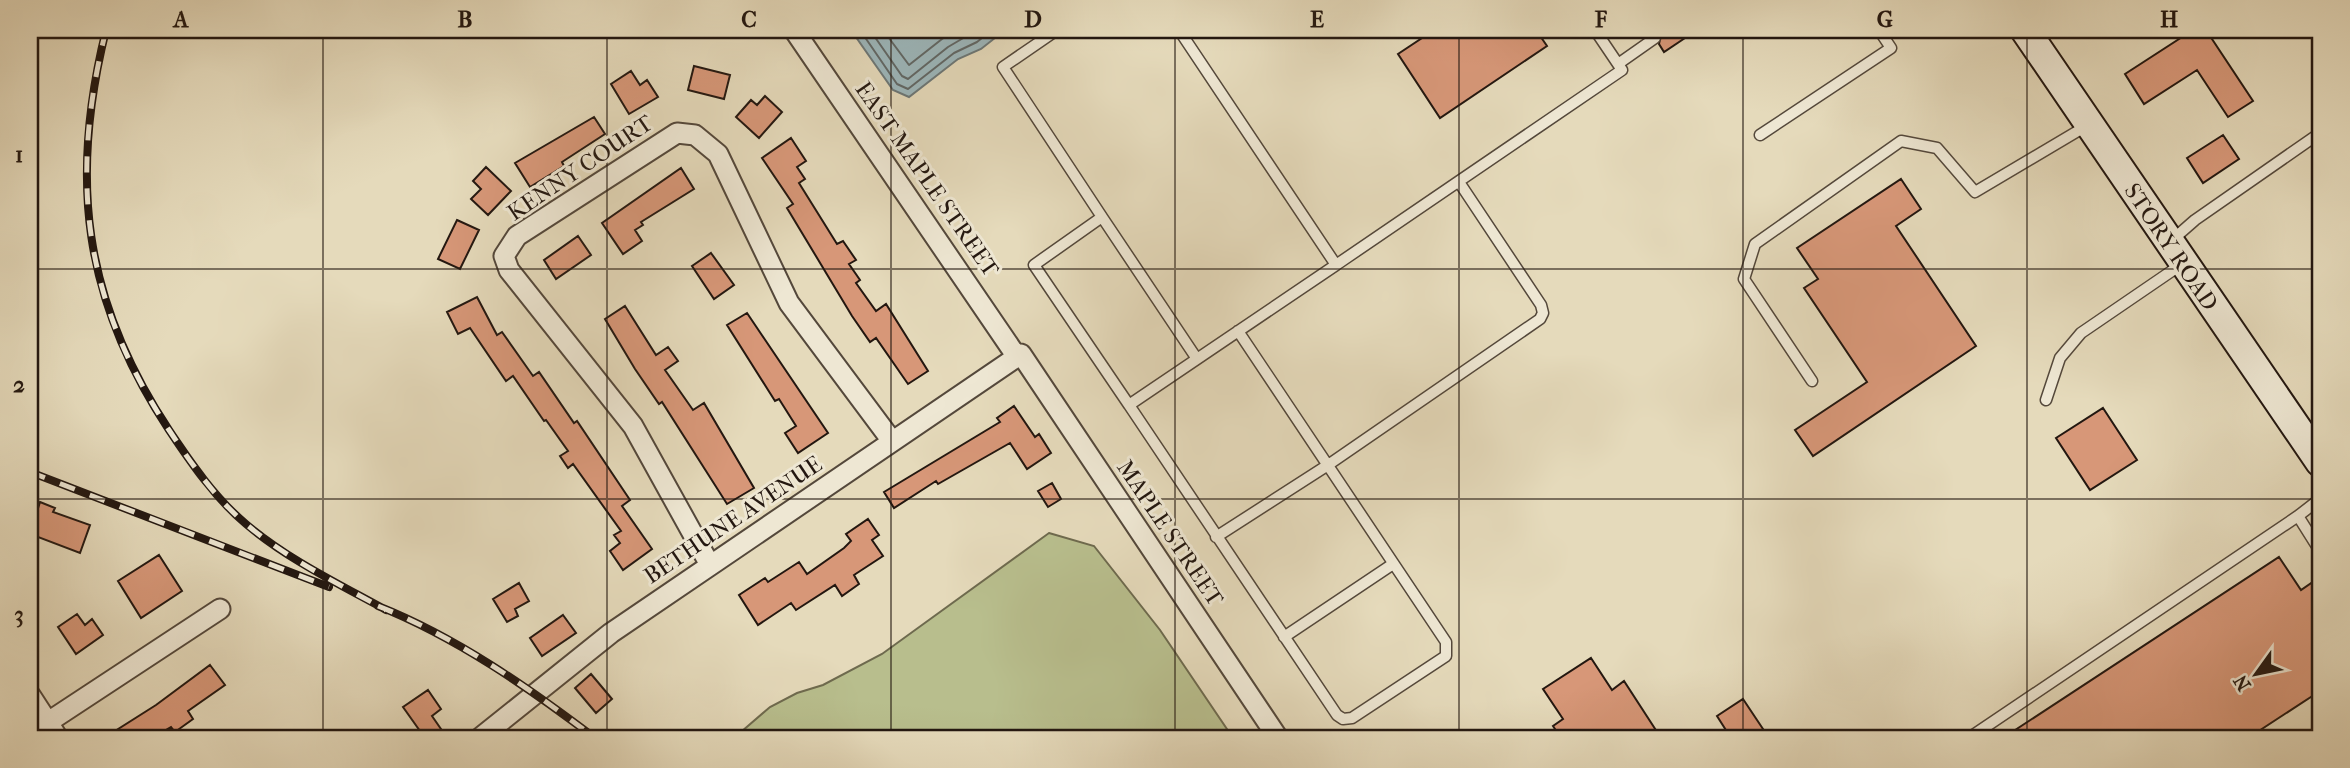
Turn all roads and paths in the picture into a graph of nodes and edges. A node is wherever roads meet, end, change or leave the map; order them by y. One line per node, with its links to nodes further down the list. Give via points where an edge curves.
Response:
1 (794, 30): 17 (street, EAST MAPLE STREET)
2 (1057, 30): 13 (lane, via 1003,67)
3 (1179, 30): 15 (lane)
4 (1595, 30): 8 (lane)
5 (1879, 30): 11 (lane, via 1891,48)
6 (2025, 30): 9 (street, STORY ROAD)
7 (1655, 38): 8 (lane)
8 (1618, 64): 12 (lane, via 1622,70)
9 (2089, 125): 14 (street, STORY ROAD); 19 (lane, via 1975,192 1937,148 1902,141 1755,244 1744,279)
10 (2320, 133): 14 (lane, via 2195,220)
11 (1760, 135)
12 (1459, 182): 15 (lane); 24 (lane, via 1543,313)
13 (1102, 218): 18 (lane); 21 (lane, via 1034,265)
14 (2175, 254): 20 (lane, via 2081,333 2060,358); 23 (street, STORY ROAD)
15 (1336, 265): 16 (lane)
16 (1238, 331): 18 (lane); 24 (lane)
17 (1019, 355): 22 (street, BETHUNE AVENUE); 37 (street, MAPLE STREET)
18 (1197, 359): 21 (lane)
19 (1812, 381)
20 (2046, 400)
21 (1129, 405): 27 (lane)
22 (892, 441): 30 (street, BETHUNE AVENUE); 30 (street, KENNY COURT, via 789,303 718,154 695,135 677,133 517,236 504,256 509,270 633,426)
23 (2320, 462)
24 (1328, 465): 27 (lane); 29 (lane)
25 (2320, 499): 26 (lane)
26 (2298, 516): 28 (lane); 38 (lane)
27 (1216, 537): 32 (lane)
28 (2320, 551)
29 (1394, 564): 32 (lane); 32 (lane, via 1446,642 1446,656 1434,664 1352,718 1343,719)
30 (710, 565): 36 (street, BETHUNE AVENUE, via 611,633)
31 (220, 609): 34 (street)
32 (1284, 637)
33 (30, 695): 34 (street)
34 (53, 730): 35 (street)
35 (30, 734)
36 (480, 738)
37 (1278, 738)
38 (1969, 738)

